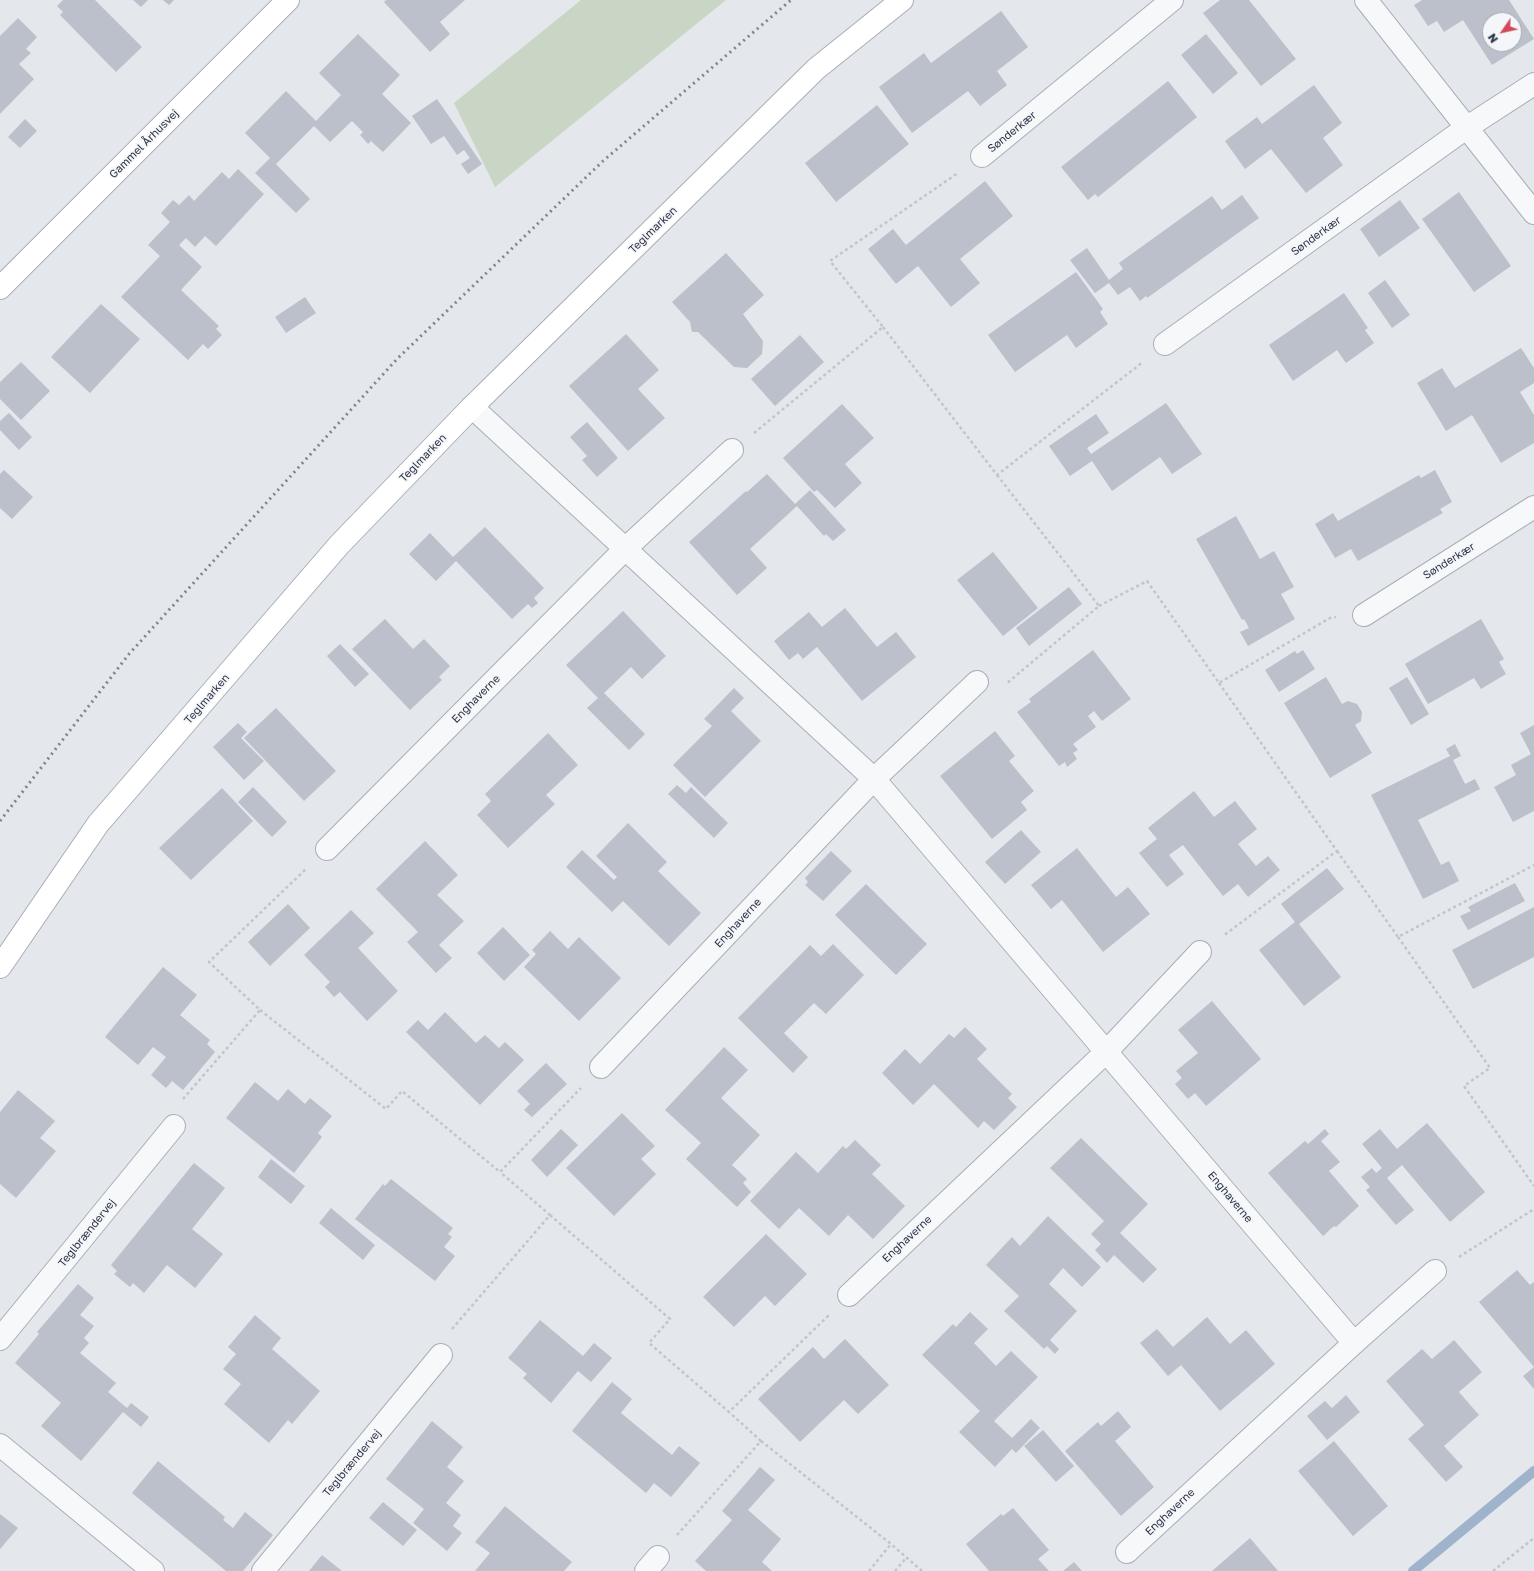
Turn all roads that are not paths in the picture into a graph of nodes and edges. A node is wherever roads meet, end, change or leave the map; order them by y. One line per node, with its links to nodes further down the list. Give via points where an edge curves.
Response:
1 (288, 0): 9 (street, Gammel Århusvej)
2 (902, 0): 11 (street, Teglmarken, via 816,69)
3 (1172, 0): 7 (street, Sønderkær)
4 (1366, 0): 6 (street)
5 (1534, 84): 6 (street, Sønderkær)
6 (1466, 128): 8 (street); 10 (street, Sønderkær)
7 (982, 156)
8 (1534, 213)
9 (0, 288)
10 (1165, 344)
11 (472, 407): 14 (street, Enghaverne); 20 (street, Teglmarken, via 339,545 98,824)
12 (732, 450): 14 (street, Enghaverne)
13 (1534, 507): 15 (street, Sønderkær)
14 (625, 549): 17 (street, Enghaverne); 18 (street, Enghaverne)
15 (1364, 615)
16 (977, 682): 17 (street, Enghaverne)
17 (874, 779): 21 (street, Enghaverne); 22 (street, Enghaverne)
18 (327, 849)
19 (1200, 952): 21 (street, Enghaverne)
20 (0, 967)
21 (1106, 1052): 25 (street, Enghaverne); 27 (street, Enghaverne)
22 (601, 1067)
23 (174, 1126): 26 (street, Teglbrændervej)
24 (1435, 1272): 27 (street, Enghaverne)
25 (849, 1295)
26 (0, 1339)
27 (1354, 1343): 30 (street, Enghaverne)
28 (442, 1355): 32 (street, Teglbrændervej)
29 (0, 1445): 31 (street)
30 (1127, 1552)
31 (153, 1571)
32 (263, 1571)

